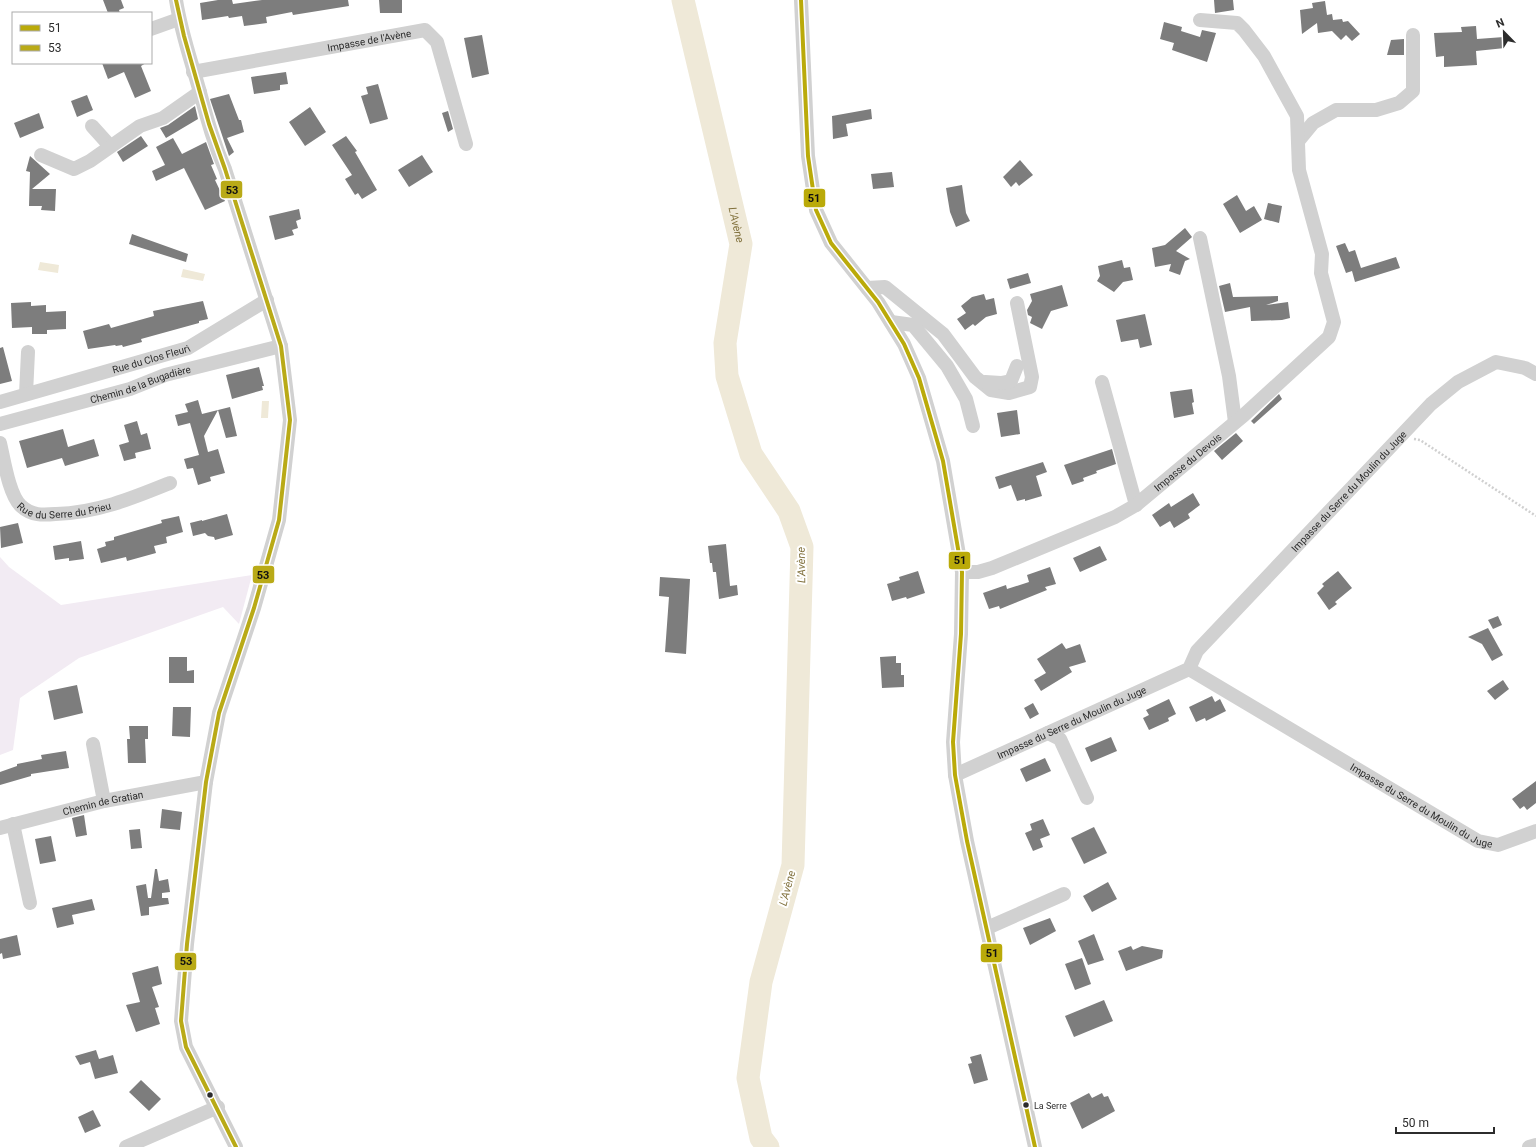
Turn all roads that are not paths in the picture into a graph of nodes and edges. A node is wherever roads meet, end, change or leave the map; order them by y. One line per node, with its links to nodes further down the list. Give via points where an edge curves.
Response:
1 (176, 0): 3 (street)
2 (801, 0): 15 (street, via 808,156 816,210 832,243)
3 (178, 19): 5 (street); 7 (street)
4 (1200, 20): 10 (street, Impasse du Devois, via 1237,23 1244,30 1264,56 1297,116)
5 (152, 29)
6 (1413, 34): 10 (street, via 1413,91 1399,103 1376,110 1336,110 1313,123)
7 (193, 72): 8 (street); 11 (street, Impasse de l'Avène, via 425,30 437,42)
8 (200, 92): 12 (street, via 163,118 140,126); 16 (street, via 210,133 225,169)
9 (92, 126): 12 (street)
10 (1299, 140): 27 (street, Impasse du Devois, via 1299,170 1322,254 1321,273 1334,322 1329,337)
11 (466, 144)
12 (110, 146): 13 (street, via 90,161 74,168)
13 (41, 155)
14 (1200, 238): 27 (street, via 1229,376)
15 (867, 288): 18 (street); 23 (street, via 885,287 943,334 975,377)
16 (267, 300): 19 (street); 25 (street, Rue du Clos Fleuri, via 188,348)
17 (1017, 303): 23 (street, via 1032,377 1030,387 1009,393 991,390)
18 (891, 322): 29 (street, via 913,325 947,366 966,399); 33 (street, via 919,378 928,406 942,461)
19 (280, 346): 28 (street, Chemin de la Bugadière, via 165,375 130,388); 38 (street, via 290,420 279,520 254,608 219,713)
20 (28, 352): 25 (street)
21 (1017, 366): 23 (street, via 1011,381)
22 (1536, 374): 34 (street, Impasse du Serre du Moulin du Juge, via 1525,368 1496,362 1458,382 1430,404 1197,651)
23 (982, 381)
24 (1102, 382): 32 (street)
25 (26, 394): 26 (street, Rue du Clos Fleuri)
26 (0, 402)
27 (1235, 422): 32 (street, Impasse du Devois)
28 (0, 424)
29 (973, 426)
30 (0, 443): 31 (street, Rue du Serre du Prieu, via 15,498 22,507 36,515 79,514 121,503)
31 (170, 483)
32 (1136, 505): 33 (street, Impasse du Devois, via 1115,517 992,568 978,572)
33 (962, 572): 37 (street, via 961,634 953,742)
34 (1189, 669): 35 (street, Impasse du Serre du Moulin du Juge); 42 (street, Impasse du Serre du Moulin du Juge, via 1478,841 1498,845)
35 (1048, 732): 37 (street, Impasse du Serre du Moulin du Juge); 39 (street, via 1060,739)
36 (93, 744): 40 (street)
37 (955, 775): 45 (street)
38 (206, 782): 40 (street, Chemin de Gratian); 46 (street, via 187,944 181,1021 186,1047)
39 (1087, 798)
40 (104, 801): 41 (street, Chemin de Gratian)
41 (6, 826): 44 (street)
42 (1536, 831)
43 (1064, 894): 45 (street)
44 (30, 903)
45 (987, 928): 50 (street)
46 (218, 1107): 48 (street); 49 (street)
47 (1536, 1145): 51 (street)
48 (126, 1147)
49 (236, 1147)
50 (1035, 1147)
51 (1530, 1147)

